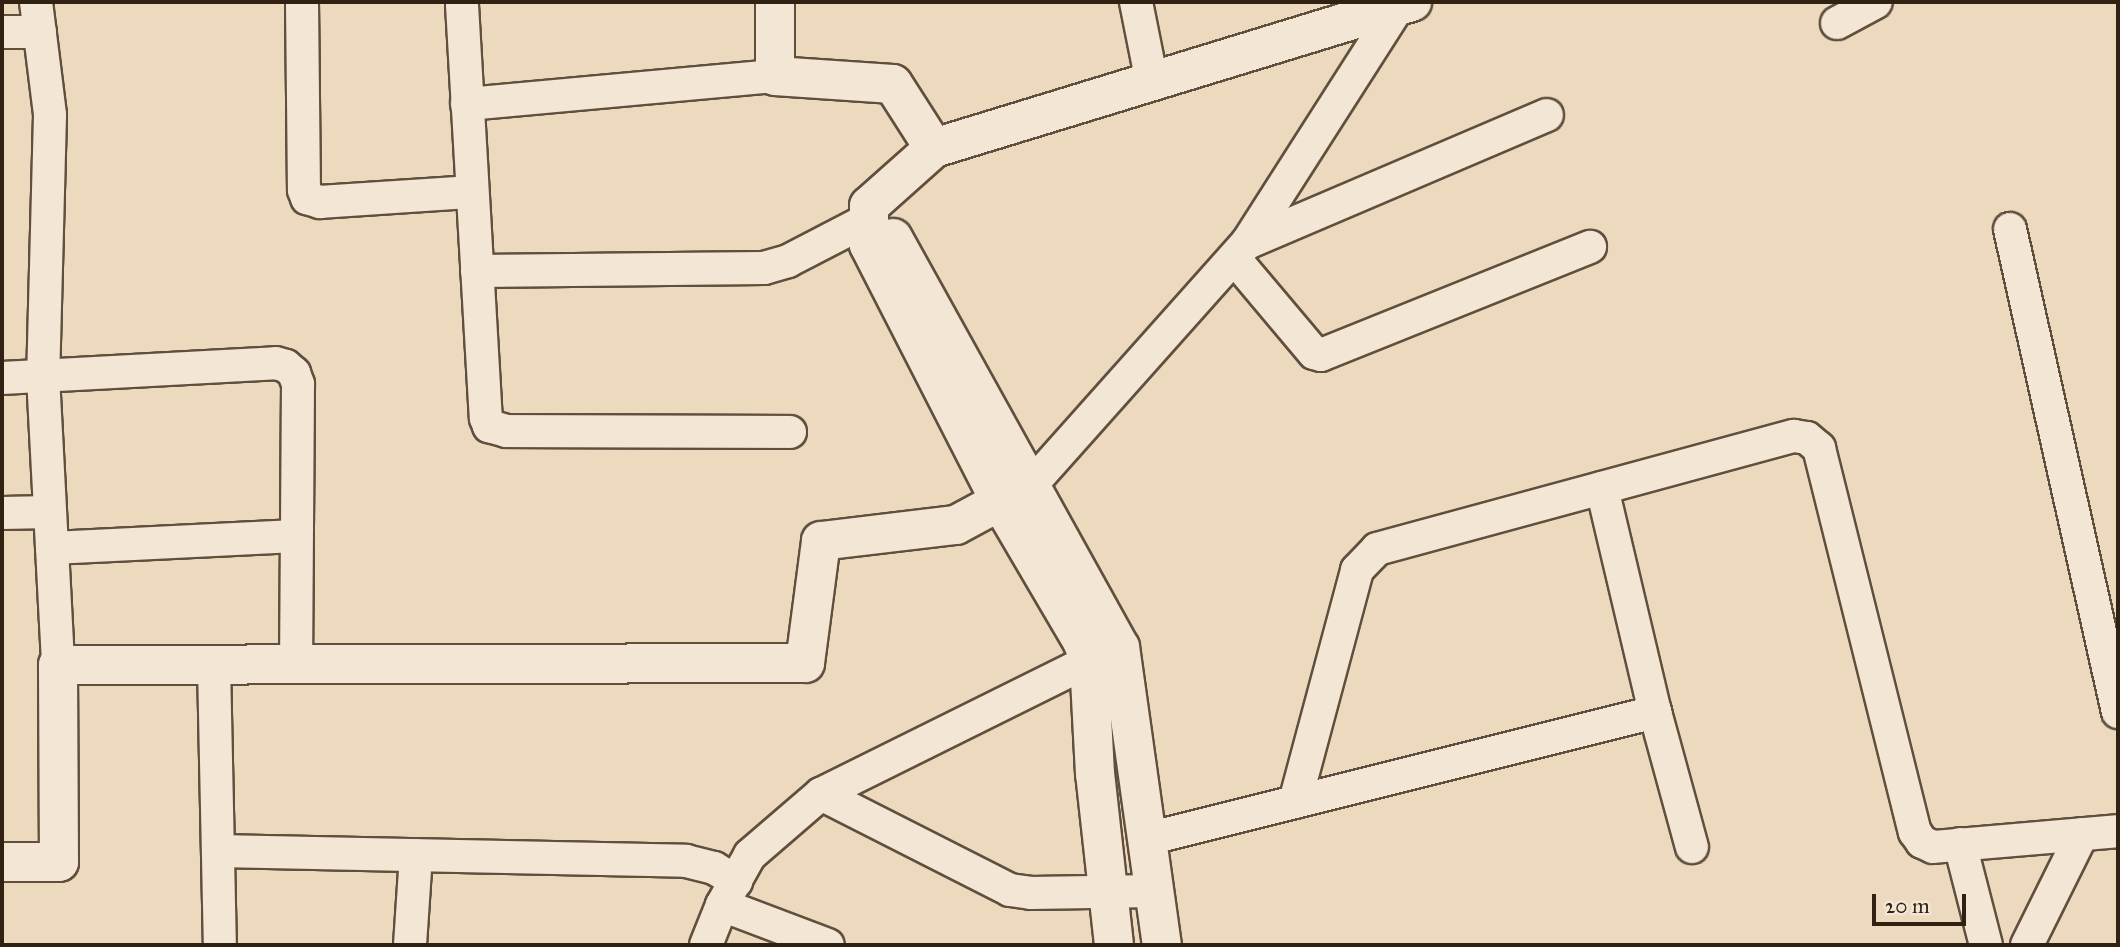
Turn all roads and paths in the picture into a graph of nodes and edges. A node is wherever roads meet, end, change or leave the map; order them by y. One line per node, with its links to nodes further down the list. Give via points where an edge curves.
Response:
1 (302, 2): 15 (street, via 307,198 320,202)
2 (775, 2): 10 (street)
3 (1136, 2): 11 (street)
4 (1876, 2): 8 (street)
5 (1404, 4): 11 (street); 19 (street)
6 (461, 5): 12 (street)
7 (38, 17): 9 (street); 21 (street, via 50,127)
8 (1837, 23)
9 (2, 32)
10 (775, 76): 12 (street); 14 (street, via 893,84)
11 (1152, 82): 14 (street)
12 (467, 104): 15 (street)
13 (1547, 115): 19 (street)
14 (934, 148): 16 (street)
15 (472, 192): 20 (street)
16 (869, 213): 20 (street, via 788,261 764,268); 25 (street, via 897,244)
17 (2010, 229): 35 (street)
18 (1590, 247): 19 (street, via 1321,355 1314,354)
19 (1240, 250): 25 (street)
20 (477, 271): 23 (street, via 489,426)
21 (43, 376): 22 (street); 26 (street); 28 (street, via 286,366 298,384)
22 (2, 378)
23 (790, 432)
24 (1602, 488): 34 (street); 39 (street, via 1377,549 1364,560 1357,570); 43 (street, via 1794,436 1807,438 1819,448 1915,832 1933,847)
25 (1016, 493): 30 (street); 31 (street, via 956,525 821,541 804,663)
26 (50, 512): 27 (street); 29 (street)
27 (2, 513)
28 (296, 536): 29 (street); 31 (street)
29 (52, 548): 32 (street)
30 (1100, 643): 36 (street); 37 (street); 38 (street)
31 (296, 664): 33 (street)
32 (58, 665): 33 (street); 47 (street, via 59,862)
33 (214, 665): 45 (street)
34 (1655, 712): 39 (street); 44 (street)
35 (2118, 712)
36 (1138, 770): 37 (street); 42 (street)
37 (1095, 774): 50 (street)
38 (821, 793): 48 (street); 50 (street, via 1010,890)
39 (1295, 802): 42 (street)
40 (2118, 831): 41 (street)
41 (2082, 834): 43 (street); 58 (street)
42 (1147, 839): 49 (street)
43 (1960, 844): 57 (street)
44 (1692, 847)
45 (218, 851): 46 (street); 51 (street)
46 (416, 855): 48 (street); 52 (street)
47 (2, 862)
48 (716, 879): 53 (street); 54 (street)
49 (1154, 891): 50 (street); 56 (street)
50 (1108, 892): 55 (street)
51 (220, 945)
52 (410, 945)
53 (706, 945)
54 (828, 945)
55 (1114, 945)
56 (1162, 945)
57 (1986, 945)
58 (2027, 945)

